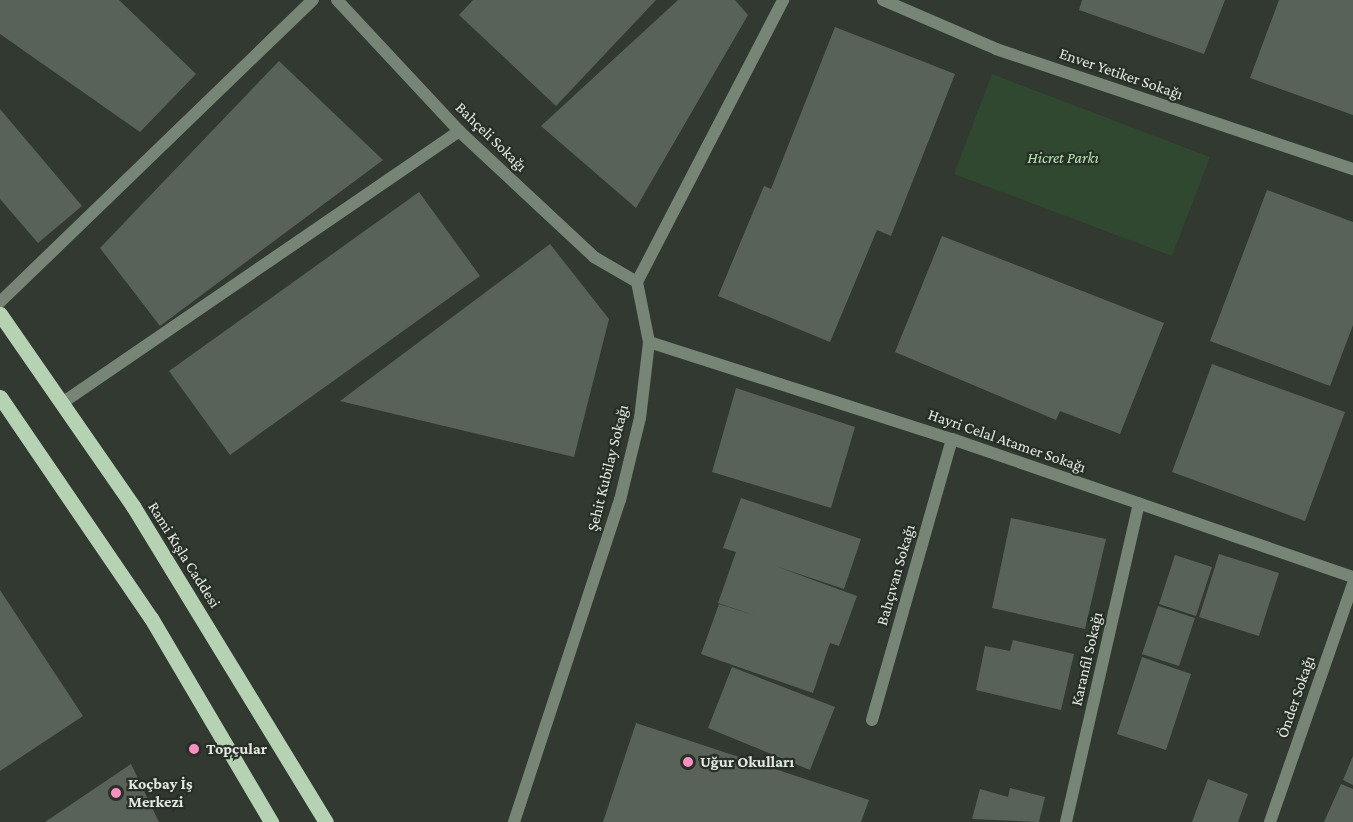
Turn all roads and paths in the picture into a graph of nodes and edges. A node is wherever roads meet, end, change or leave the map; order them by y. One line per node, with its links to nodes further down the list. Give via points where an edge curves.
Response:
1 (313, 0): 8 (street)
2 (337, 0): 5 (street, Bahçeli Sokağı)
3 (783, 0): 7 (street)
4 (883, 0): 6 (street, Enver Yetiker Sokağı, via 996,49)
5 (459, 131): 7 (street, Bahçeli Sokağı, via 594,257); 12 (street)
6 (1353, 169)
7 (637, 282): 10 (street, Şehit Kubilay Sokağı)
8 (0, 302)
9 (0, 314): 12 (main road, Rami Kışla Caddesi)
10 (649, 342): 13 (street, Hayri Celal Atamer Sokağı); 20 (street, Şehit Kubilay Sokağı, via 640,418 620,500)
11 (0, 397): 18 (main road, via 151,618)
12 (65, 401): 19 (main road, Rami Kışla Caddesi)
13 (952, 439): 14 (street, Hayri Celal Atamer Sokağı); 17 (street, Bahçıvan Sokağı)
14 (1139, 503): 15 (street, Hayri Celal Atamer Sokağı); 21 (street, Karanfil Sokağı)
15 (1353, 577)
16 (1353, 584): 22 (street, Önder Sokağı)
17 (872, 720)
18 (271, 822)
19 (326, 822)
20 (513, 822)
21 (1066, 822)
22 (1270, 822)

